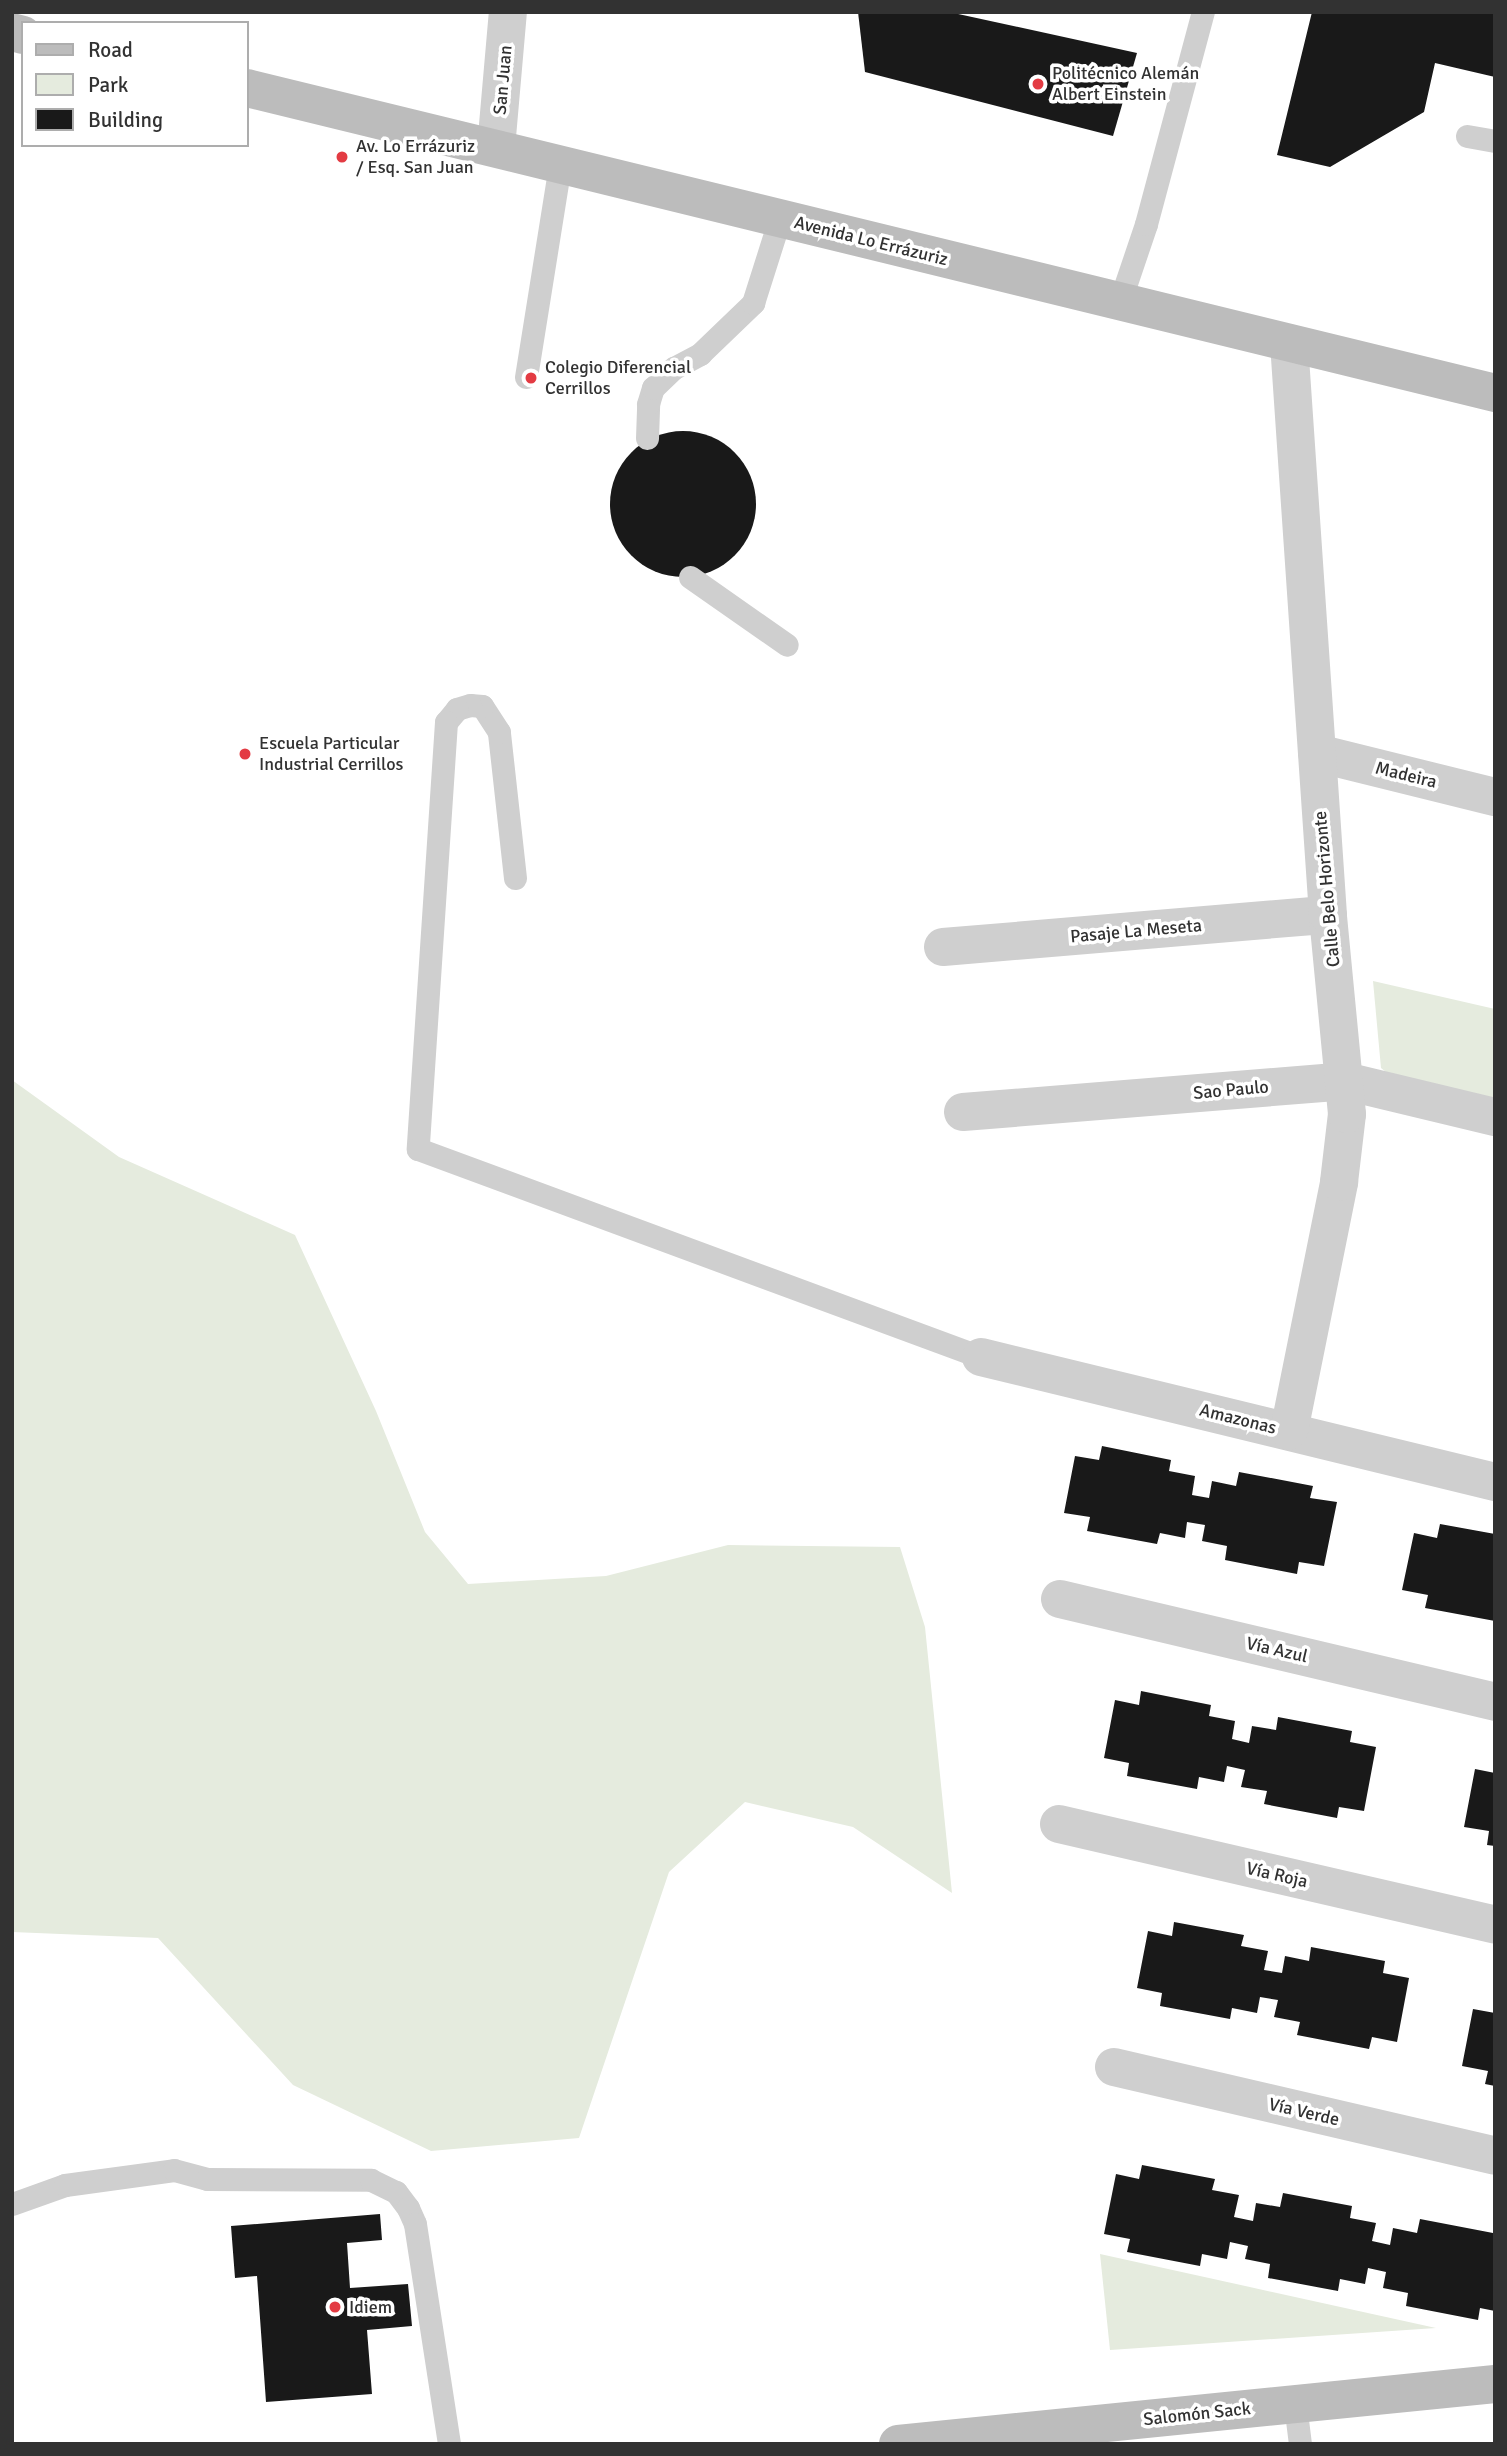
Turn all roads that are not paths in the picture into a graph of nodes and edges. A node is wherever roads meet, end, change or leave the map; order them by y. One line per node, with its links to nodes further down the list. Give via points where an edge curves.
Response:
1 (508, 12): 6 (street, San Juan)
2 (1203, 12): 9 (lane, via 1146,224)
3 (248, 88): 6 (main road, Avenida Lo Errázuriz)
4 (1467, 136): 5 (lane)
5 (1495, 141)
6 (496, 148): 7 (main road, Avenida Lo Errázuriz)
7 (560, 163): 8 (main road, Avenida Lo Errázuriz); 11 (lane)
8 (780, 218): 9 (main road, Avenida Lo Errázuriz); 13 (lane, via 753,303 699,354 674,368 653,388)
9 (1120, 301): 10 (main road, Avenida Lo Errázuriz)
10 (1289, 343): 12 (main road, Avenida Lo Errázuriz); 16 (street, Calle Belo Horizonte)
11 (526, 377)
12 (1495, 393)
13 (647, 438)
14 (690, 577): 15 (lane)
15 (787, 645)
16 (1317, 753): 17 (street, Madeira); 19 (street, Calle Belo Horizonte)
17 (1495, 797)
18 (515, 878): 24 (lane, via 499,732 482,706 470,705 457,709 446,722 418,1149)
19 (1328, 915): 20 (street, Pasaje La Meseta); 21 (street, Calle Belo Horizonte)
20 (943, 947)
21 (1345, 1081): 22 (street, Sao Paulo); 23 (street, Sao Paulo); 25 (street, Calle Belo Horizonte, via 1347,1114 1339,1182)
22 (962, 1112)
23 (1495, 1117)
24 (981, 1357): 25 (street, Amazonas)
25 (1289, 1431): 26 (street, Amazonas)
26 (1495, 1482)
27 (1060, 1600): 28 (street, Vía Azul)
28 (1495, 1702)
29 (1059, 1824): 30 (street, Vía Roja)
30 (1495, 1925)
31 (1114, 2067): 32 (street, Vía Verde)
32 (1495, 2156)
33 (12, 2204): 37 (lane, via 65,2185 174,2170 207,2179 371,2180 396,2192 415,2224)
34 (1495, 2384): 35 (main road, Salomón Sack)
35 (1295, 2404): 36 (main road, Salomón Sack); 39 (lane)
36 (939, 2442): 38 (main road, Salomón Sack)
37 (449, 2444)
38 (898, 2444)
39 (1300, 2444)

